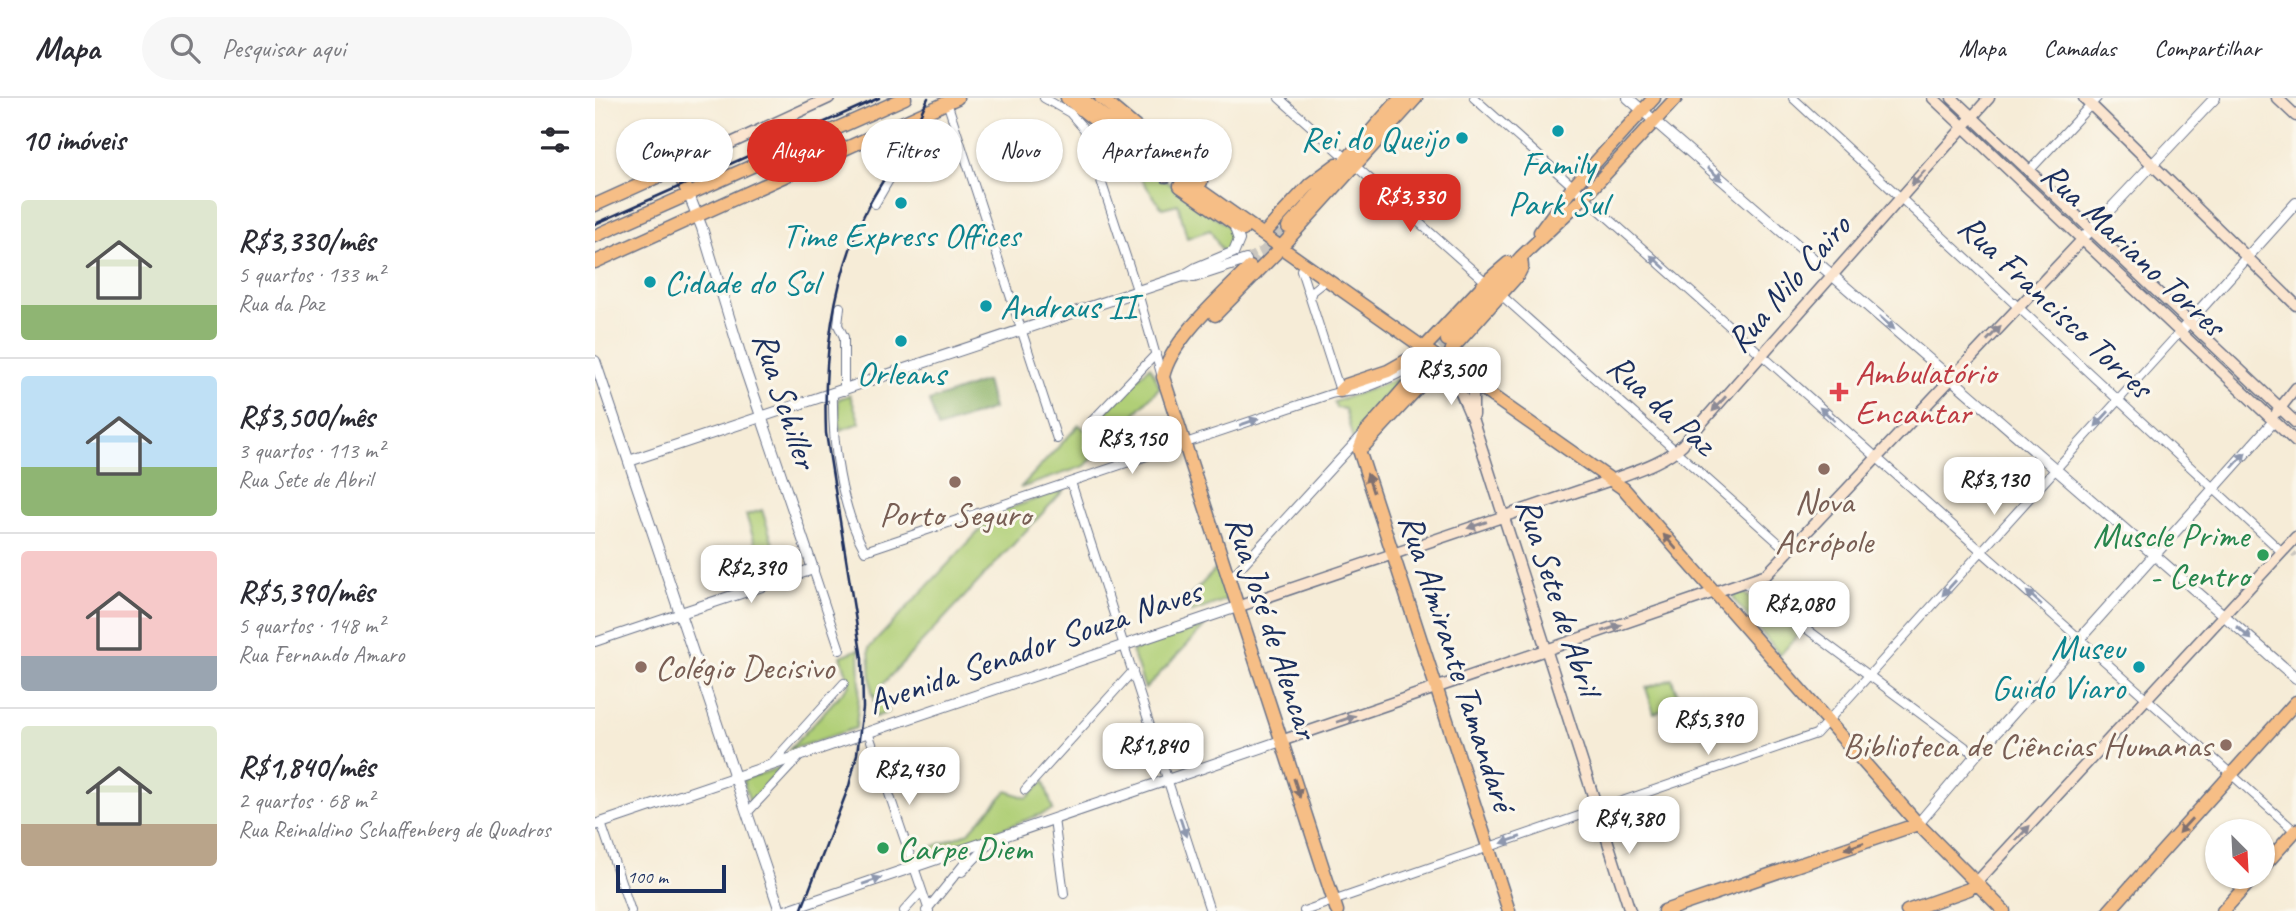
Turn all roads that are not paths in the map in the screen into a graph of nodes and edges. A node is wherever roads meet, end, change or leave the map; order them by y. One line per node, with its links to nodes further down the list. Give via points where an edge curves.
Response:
1 (829, 98): 30 (main road)
2 (905, 98): 39 (main road)
3 (1044, 98): 66 (street, Rua José de Alencar, via 1070,113 1084,129)
4 (1067, 98): 26 (main road)
5 (1081, 98): 27 (main road)
6 (1101, 98): 45 (main road)
7 (1279, 98): 31 (street)
8 (1401, 98): 31 (main road)
9 (1416, 98): 31 (main road)
10 (1473, 98): 38 (street)
11 (1628, 98): 23 (street)
12 (1654, 98): 23 (main road)
13 (1676, 98): 28 (main road)
14 (1793, 98): 41 (street, Rua Francisco Torres)
15 (1933, 98): 29 (main road, Rua Mariano Torres)
16 (1952, 98): 25 (main road, Rua Mariano Torres)
17 (1989, 98): 25 (main road, Rua Nilo Cairo)
18 (2215, 98): 32 (street)
19 (2277, 98): 24 (main road)
20 (952, 100): 22 (main road); 72 (street)
21 (2091, 100): 32 (main road); 33 (street)
22 (929, 111): 43 (street); 46 (main road)
23 (1643, 111): 28 (street); 38 (main road)
24 (2296, 116)
25 (1972, 117): 29 (main road, Rua Nilo Cairo); 33 (main road, Rua Mariano Torres)
26 (1097, 119)
27 (1103, 119)
28 (1654, 121): 40 (main road); 61 (street, one-way to 61)
29 (1964, 127): 41 (main road, Rua Nilo Cairo, one-way to 41); 52 (main road, Rua Mariano Torres)
30 (733, 142)
31 (1350, 161): 48 (main road); 50 (main road, via 1310,184); 53 (main road, via 1333,192); 62 (street)
32 (2153, 165): 49 (street); 55 (main road)
33 (2029, 171): 49 (main road, Rua Mariano Torres)
34 (646, 182): 44 (main road)
35 (683, 182): 39 (main road, Rua Schiller)
36 (1174, 182): 47 (main road)
37 (1189, 182): 45 (main road)
38 (1573, 187): 40 (street); 54 (main road)
39 (689, 195): 46 (street, Rua Schiller); 51 (main road)
40 (1584, 197): 54 (main road); 77 (street, one-way to 40)
41 (1901, 198): 61 (main road, Rua Nilo Cairo); 70 (street, Rua Francisco Torres)
42 (2296, 203): 55 (street)
43 (876, 204)
44 (595, 205)
45 (1223, 205): 50 (main road)
46 (698, 215): 56 (main road); 93 (street, Rua Schiller)
47 (1232, 222): 53 (main road); 60 (street, via 1239,240 1234,252)
48 (1287, 227)
49 (2091, 230): 52 (street); 58 (main road, Rua Mariano Torres)
50 (1264, 234): 53 (main road)
51 (595, 236)
52 (2082, 240): 65 (main road, Rua Mariano Torres); 70 (main road)
53 (1279, 250): 59 (main road); 75 (main road); 82 (main road)
54 (1521, 257): 62 (main road); 64 (main road, via 1518,275); 74 (main road)
55 (2247, 257): 68 (main road); 71 (street)
56 (595, 262)
57 (1248, 263): 60 (street); 82 (main road, via 1174,349)
58 (2128, 264): 65 (main road); 71 (main road, Rua Mariano Torres)
59 (1301, 270): 63 (main road); 67 (street)
60 (1183, 276): 66 (street, via 1152,286)
61 (1832, 276): 77 (main road, Rua Nilo Cairo); 84 (street, one-way to 84)
62 (1486, 282): 75 (main road)
63 (1321, 284): 67 (street); 75 (main road)
64 (1500, 294): 79 (main road); 101 (street, Rua da Paz)
65 (2141, 295): 73 (main road, Rua Mariano Torres)
66 (1139, 296): 72 (street); 76 (street, Rua José de Alencar)
67 (1310, 297): 89 (street)
68 (2296, 305)
69 (840, 307): 88 (street)
70 (2019, 307): 84 (main road, one-way to 70); 91 (street, Rua Francisco Torres)
71 (2189, 322): 73 (street); 86 (main road, Rua Mariano Torres)
72 (1022, 331): 88 (street); 98 (street)
73 (2180, 332): 80 (main road, Rua Mariano Torres); 91 (street)
74 (1447, 340)
75 (1422, 351): 79 (main road); 89 (main road)
76 (1156, 354): 82 (street, Rua José de Alencar); 96 (street)
77 (1762, 355): 101 (main road, Rua Nilo Cairo, one-way to 101); 103 (street, one-way to 77)
78 (595, 361): 104 (street)
79 (1443, 365): 83 (main road); 85 (main road); 102 (main road)
80 (2219, 368): 86 (main road); 94 (main road, Rua Mariano Torres)
81 (1413, 371): 89 (street, via 1348,393); 102 (main road, via 1366,432)
82 (1164, 372): 100 (main road, Rua José de Alencar)
83 (1455, 379): 95 (main road, Rua Sete de Abril)
84 (1951, 379): 103 (main road); 105 (street)
85 (1473, 383): 95 (main road); 106 (main road)
86 (2256, 385): 92 (main road, Rua Mariano Torres)
87 (2296, 388): 92 (main road)
88 (844, 391): 90 (street)
89 (1340, 391): 100 (street, one-way to 89)
90 (833, 394): 93 (street); 107 (street, via 839,471 865,551)
91 (2119, 400): 105 (street, one-way to 105); 108 (street, Rua Francisco Torres)
92 (2279, 407): 94 (main road); 97 (main road, Rua Mariano Torres)
93 (761, 418): 104 (street); 116 (street, Rua Schiller)
94 (2274, 421): 99 (main road, Rua Mariano Torres); 108 (street, one-way to 94)
95 (1473, 422): 109 (main road, Rua Sete de Abril)
96 (1090, 423)
97 (2296, 423)
98 (1057, 439)
99 (2296, 442)
100 (1184, 444): 107 (street); 117 (main road, Rua José de Alencar)
101 (1676, 451): 106 (main road, Rua Nilo Cairo); 111 (street, Rua da Paz)
102 (1356, 453): 114 (main road, Rua Almirante Tamandaré, one-way to 102); 117 (street)
103 (1877, 458): 111 (main road); 112 (street)
104 (629, 461): 121 (street)
105 (2056, 470): 112 (street); 115 (street)
106 (1611, 480): 109 (main road, Avenida Senador Souza Naves); 119 (main road, one-way to 106)
107 (1071, 482): 125 (street)
108 (2214, 488): 113 (street, Rua Francisco Torres); 115 (street)
109 (1504, 516): 114 (main road, Avenida Senador Souza Naves, one-way to 114); 127 (main road, Rua Sete de Abril)
110 (2296, 537): 113 (main road)
111 (1789, 552): 118 (main road, via 1767,575)
112 (1982, 552): 123 (street, one-way to 112); 129 (street, one-way to 129)
113 (2282, 552): 122 (main road)
114 (1393, 554): 120 (main road, Avenida Senador Souza Naves); 132 (main road, Rua Almirante Tamandaré)
115 (2154, 555): 122 (street); 123 (street)
116 (813, 569): 121 (street); 126 (street, Rua Schiller)
117 (1229, 580): 120 (main road, Rua José de Alencar)
118 (1745, 583): 119 (main road); 129 (street)
119 (1715, 593): 127 (main road, one-way to 119); 135 (main road)
120 (1237, 607): 125 (street, Avenida Senador Souza Naves); 137 (main road, Rua José de Alencar)
121 (681, 613): 124 (street); 142 (street)
122 (2224, 615): 130 (street, one-way to 130); 133 (main road)
123 (2079, 639): 133 (street); 139 (street)
124 (595, 642)
125 (1124, 645): 128 (street); 136 (street, Avenida Senador Souza Naves)
126 (840, 650)
127 (1547, 650): 132 (main road); 145 (main road, Rua Sete de Abril)
128 (1133, 671): 143 (street); 144 (street)
129 (1870, 676): 135 (street); 139 (street)
130 (2296, 678)
131 (844, 683): 140 (street)
132 (1437, 688): 137 (main road, one-way to 132); 152 (main road, Rua Almirante Tamandaré)
133 (2146, 699): 141 (street); 157 (main road, one-way to 133)
134 (2296, 702): 141 (main road)
135 (1829, 722): 145 (street, via 1808,738); 149 (main road)
136 (868, 732): 138 (street, Avenida Senador Souza Naves); 155 (street)
137 (1281, 741): 143 (street); 161 (main road, Rua José de Alencar, one-way to 161)
138 (801, 755): 140 (street, Avenida Senador Souza Naves); 146 (street)
139 (1976, 755): 149 (street)
140 (770, 766): 142 (street, Avenida Senador Souza Naves)
141 (2230, 775): 150 (street); 173 (main road, one-way to 173)
142 (736, 777): 146 (street); 148 (street, Avenida Senador Souza Naves)
143 (1167, 780): 147 (street); 166 (street, one-way to 166)
144 (1025, 790)
145 (1599, 810): 152 (street, one-way to 152); 169 (main road, Rua Sete de Abril)
146 (748, 812): 164 (street)
147 (1054, 819): 151 (street); 160 (street)
148 (598, 824): 163 (street)
149 (1918, 824): 157 (main road); 170 (main road, one-way to 170)
150 (2296, 831): 154 (main road)
151 (992, 840): 153 (street); 156 (street)
152 (1488, 848): 161 (street); 168 (main road, Rua Almirante Tamandaré)
153 (962, 850): 155 (street); 156 (street, via 966,858)
154 (2275, 854)
155 (913, 867): 159 (street); 164 (street, one-way to 155)
156 (957, 875): 162 (street)
157 (1976, 883): 171 (main road, via 1969,890); 172 (main road)
158 (2243, 889): 174 (main road)
159 (922, 891): 162 (street); 165 (street)
160 (1064, 894)
161 (1335, 906): 167 (street)
162 (928, 910)
163 (631, 911)
164 (782, 911)
165 (904, 911)
166 (1210, 911)
167 (1304, 911)
168 (1509, 911)
169 (1630, 911)
170 (1664, 911)
171 (1907, 911)
172 (2004, 911)
173 (2109, 911)
174 (2223, 911)

